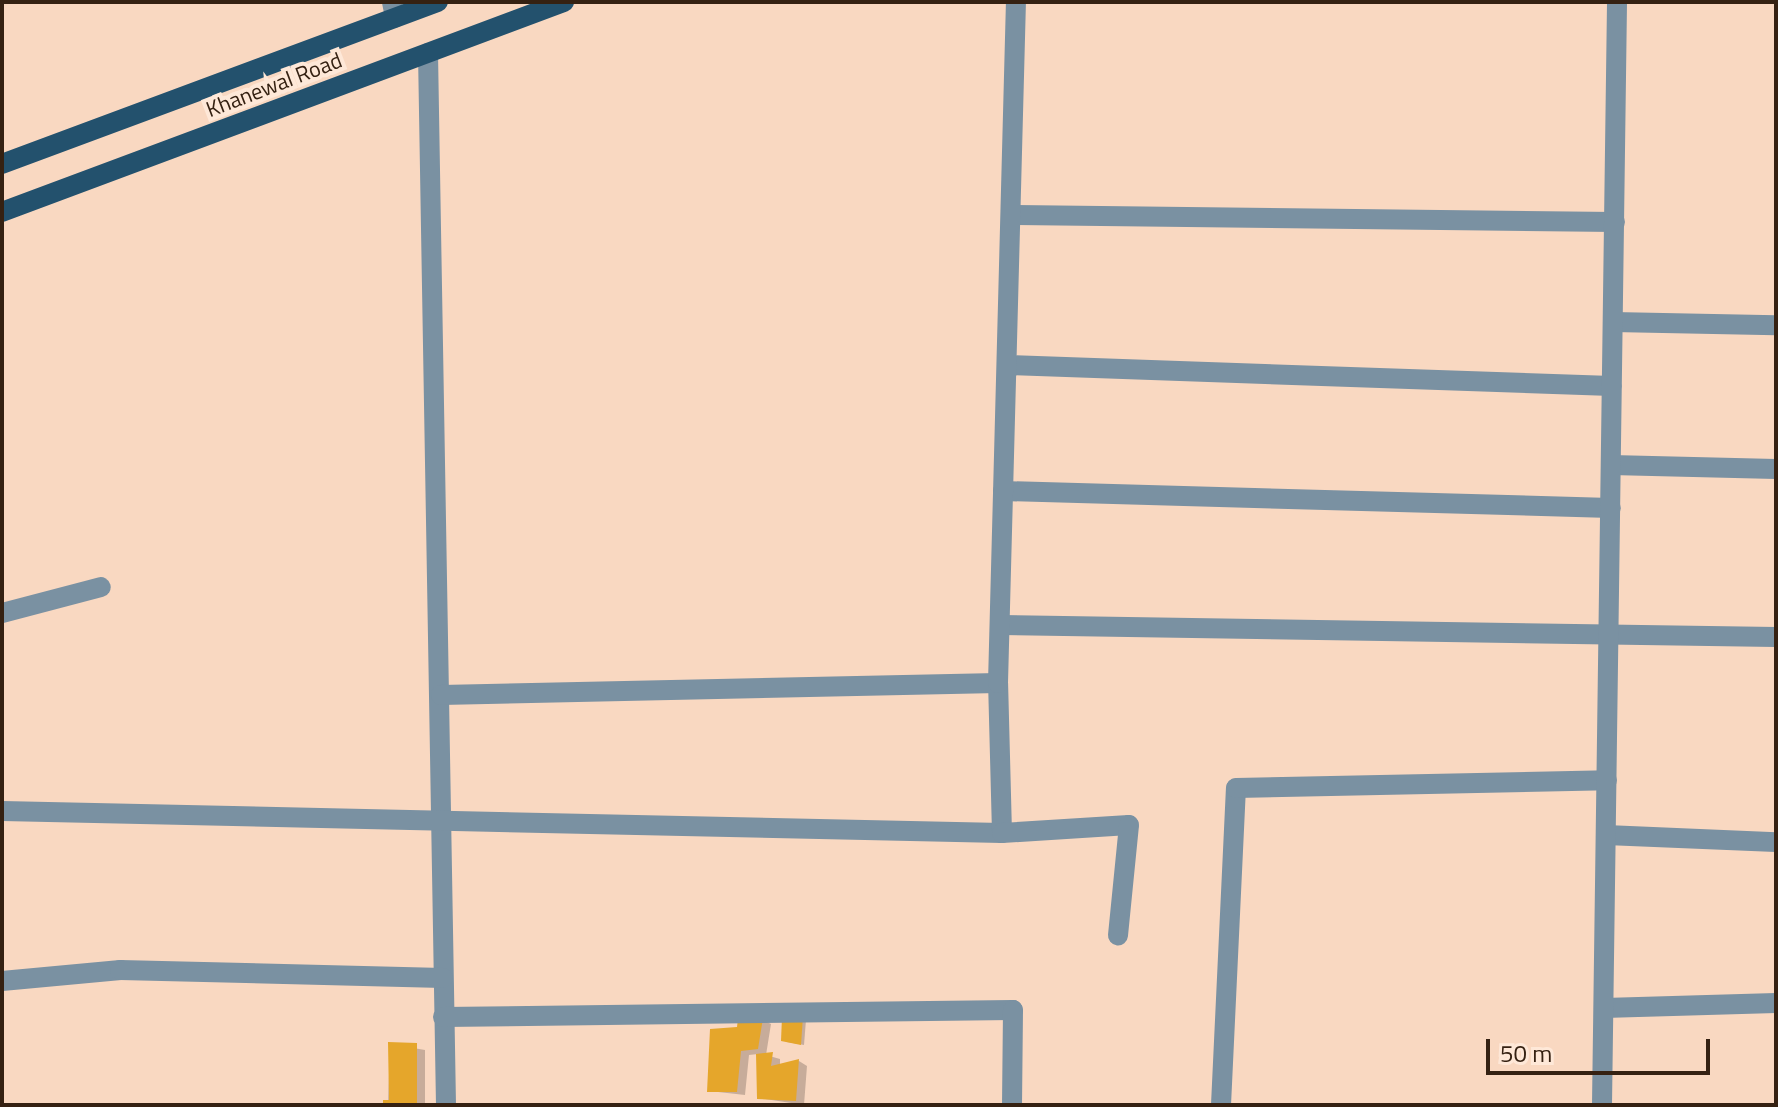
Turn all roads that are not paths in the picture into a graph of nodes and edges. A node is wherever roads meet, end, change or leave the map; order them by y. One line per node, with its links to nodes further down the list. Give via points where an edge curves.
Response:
1 (438, 2): 5 (main road, Khanewal Road)
2 (564, 2): 6 (main road, Khanewal Road)
3 (1016, 2): 9 (street)
4 (1617, 2): 10 (street)
5 (394, 10): 7 (main road, Khanewal Road)
6 (428, 53): 8 (main road, Khanewal Road); 25 (street)
7 (2, 164)
8 (2, 212)
9 (1011, 215): 10 (street); 13 (street)
10 (1615, 222): 11 (street)
11 (1613, 322): 12 (street); 14 (street)
12 (1776, 325)
13 (1007, 365): 14 (street); 17 (street)
14 (1612, 386): 15 (street)
15 (1611, 465): 16 (street); 18 (street)
16 (1776, 469)
17 (1003, 491): 18 (street); 21 (street)
18 (1611, 508): 22 (street)
19 (101, 587): 20 (street)
20 (2, 613)
21 (1000, 625): 22 (street); 24 (street)
22 (1609, 632): 23 (street); 26 (street)
23 (1776, 637)
24 (998, 683): 25 (street); 29 (street)
25 (441, 695): 28 (street)
26 (1607, 780): 30 (street); 40 (street, via 1236,788)
27 (2, 811): 28 (street)
28 (444, 821): 29 (street); 33 (street)
29 (1002, 833): 32 (street, via 1129,825)
30 (1606, 835): 31 (street); 36 (street)
31 (1776, 842)
32 (1118, 935)
33 (443, 978): 34 (street, via 120,970); 37 (street)
34 (2, 981)
35 (1776, 1003): 36 (street)
36 (1604, 1008): 41 (street)
37 (443, 1017): 38 (street); 39 (street, via 1013,1010)
38 (446, 1105)
39 (1012, 1105)
40 (1221, 1105)
41 (1602, 1105)

